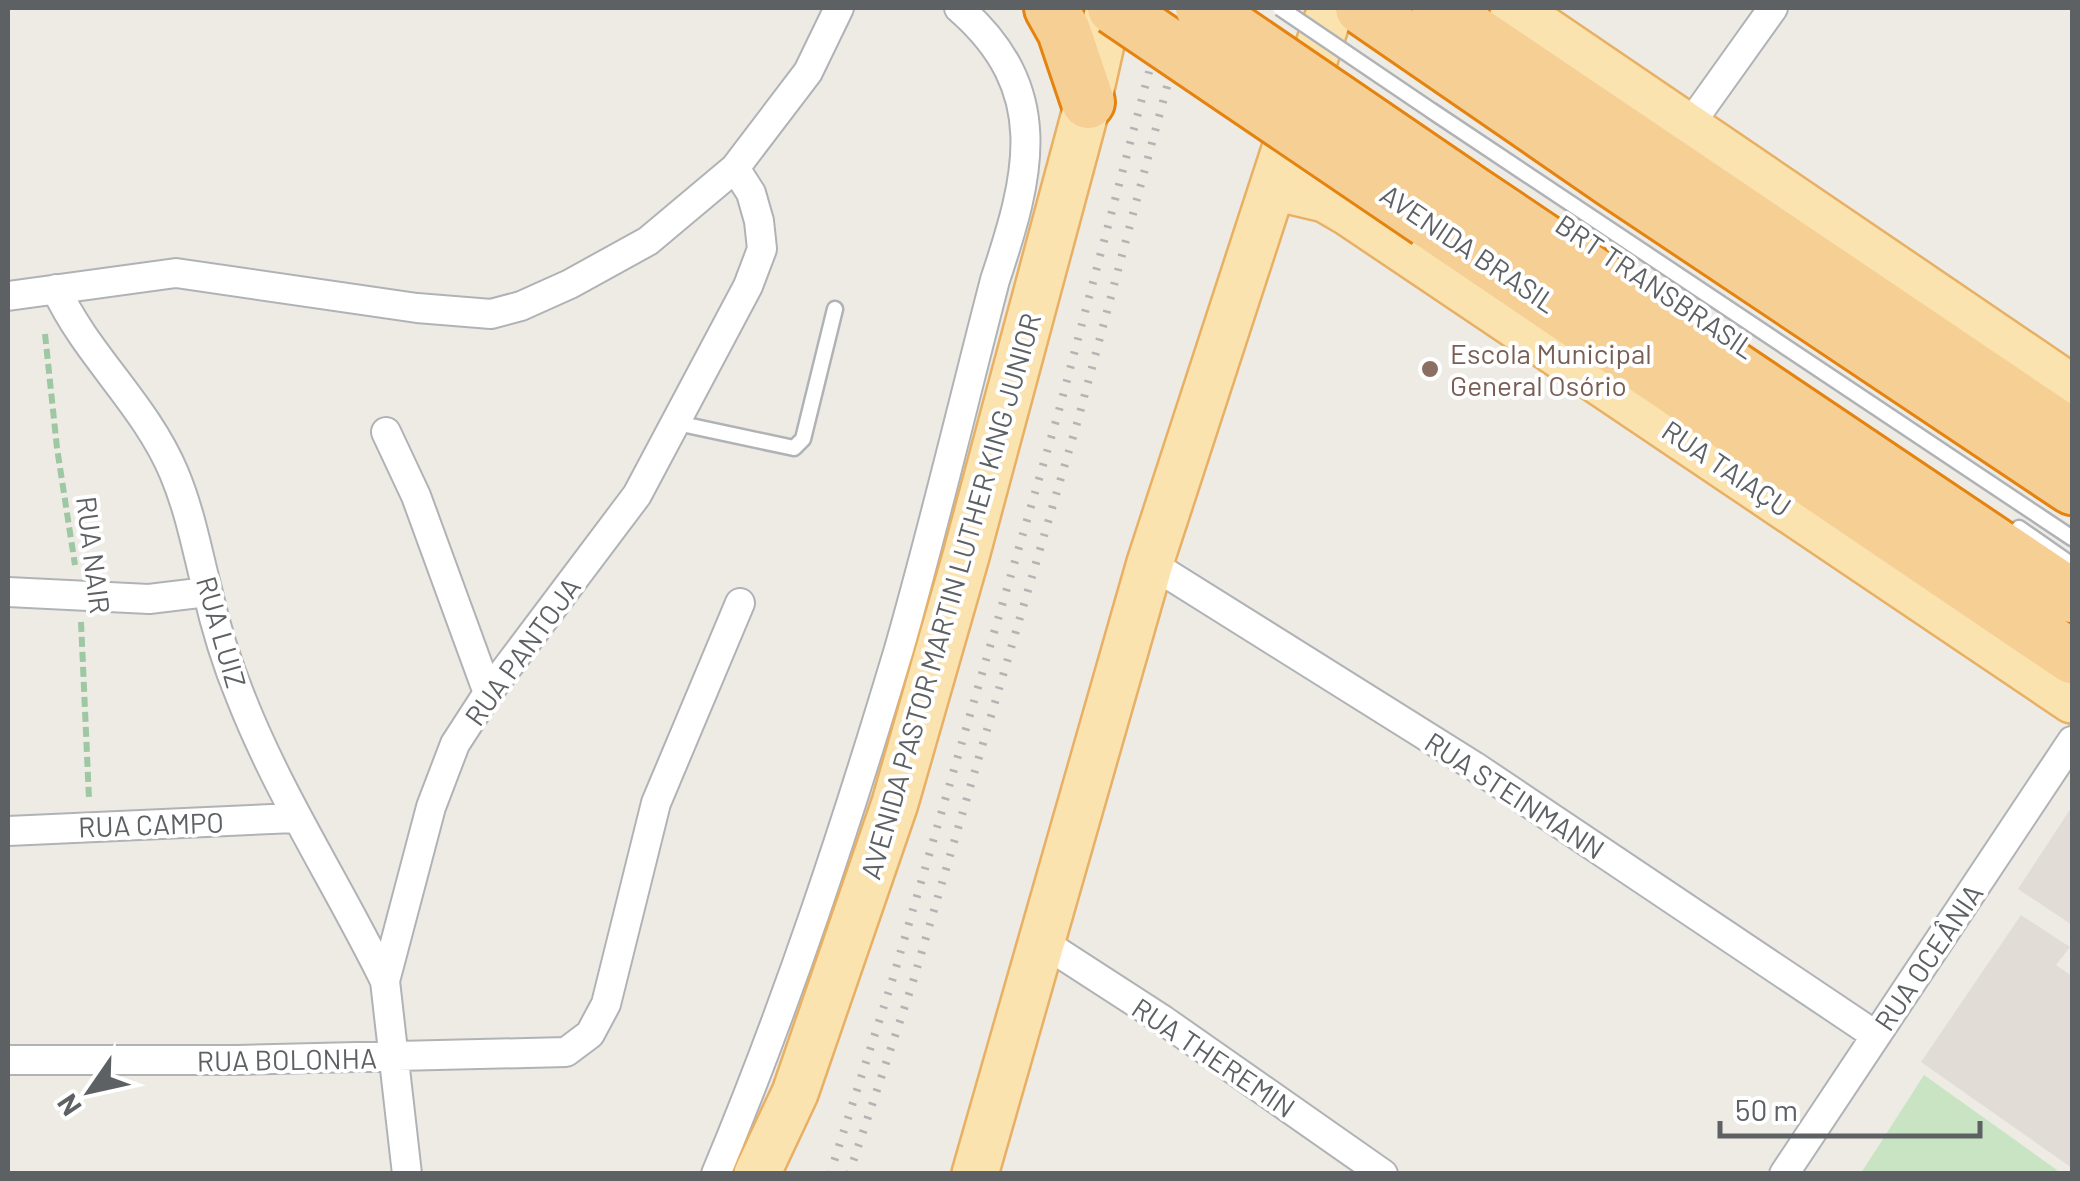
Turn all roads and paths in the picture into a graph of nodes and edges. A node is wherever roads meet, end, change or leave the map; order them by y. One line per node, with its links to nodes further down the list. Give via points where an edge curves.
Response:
1 (839, 8): 17 (street, via 808,72)
2 (959, 8): 50 (street, via 982,27 1018,88 1027,160 900,644 797,968)
3 (1051, 8): 15 (highway)
4 (1112, 8): 15 (main road, AVENIDA PASTOR MARTIN LUTHER KING JUNIOR); 19 (highway, AVENIDA BRASIL, bridge)
5 (1202, 8): 19 (highway, AVENIDA BRASIL, bridge)
6 (1280, 8): 14 (lane, BRT TRANSBRASIL, bridge)
7 (1331, 8): 18 (main road)
8 (1362, 8): 14 (highway)
9 (1438, 8): 26 (highway)
10 (1513, 8): 16 (main road)
11 (1773, 8): 16 (street)
12 (1306, 51): 13 (lane)
13 (1322, 62)
14 (1447, 94): 27 (highway, via 1612,181); 29 (lane, BRT TRANSBRASIL)
15 (1088, 102): 51 (main road, AVENIDA PASTOR MARTIN LUTHER KING JUNIOR, via 895,803 795,1093)
16 (1688, 126): 23 (main road)
17 (736, 168): 20 (street, via 648,241 522,306 491,314 176,273); 24 (street, RUA PANTOJA, via 751,193 762,249)
18 (1274, 187): 30 (main road); 39 (main road, RUA TAIAÇU, via 1325,199 1349,213)
19 (1446, 204): 35 (highway, AVENIDA BRASIL); 37 (highway, AVENIDA BRASIL)
20 (49, 290): 21 (street); 33 (street, RUA LUIZ, via 146,418 174,473); 34 (path, RUA NAIR, via 57,448)
21 (8, 296)
22 (835, 309): 24 (lane, via 803,439 794,448)
23 (2072, 388)
24 (676, 423): 38 (street, RUA PANTOJA, via 637,494)
25 (386, 432): 38 (street)
26 (2072, 436)
27 (2072, 488)
28 (2007, 521): 31 (lane)
29 (2072, 538)
30 (1150, 563): 44 (main road); 46 (street, RUA STEINMANN, via 1474,766)
31 (2072, 564)
32 (8, 592): 34 (street)
33 (207, 592): 34 (street, via 149,599); 41 (street, RUA LUIZ, via 240,697)
34 (80, 596): 42 (path, RUA NAIR)
35 (2072, 596)
36 (740, 603): 47 (street, RUA BOLONHA, via 656,802 606,1004 590,1034 566,1052)
37 (2072, 657)
38 (488, 693): 45 (street, RUA PANTOJA, via 456,744 431,806)
39 (2072, 700)
40 (2072, 741): 46 (street, RUA OCEÂNIA)
41 (295, 818): 42 (street, RUA CAMPO); 45 (street, RUA LUIZ)
42 (90, 826): 43 (street, RUA CAMPO)
43 (8, 831)
44 (1044, 942): 52 (main road); 53 (street, RUA THEREMIN)
45 (384, 981): 47 (street, RUA PANTOJA)
46 (1875, 1035): 54 (street, RUA OCEÂNIA)
47 (395, 1058): 48 (street, RUA BOLONHA); 49 (street, RUA PANTOJA)
48 (8, 1060)
49 (407, 1174)
50 (716, 1174)
51 (757, 1174)
52 (975, 1174)
53 (1383, 1174)
54 (1784, 1174)

